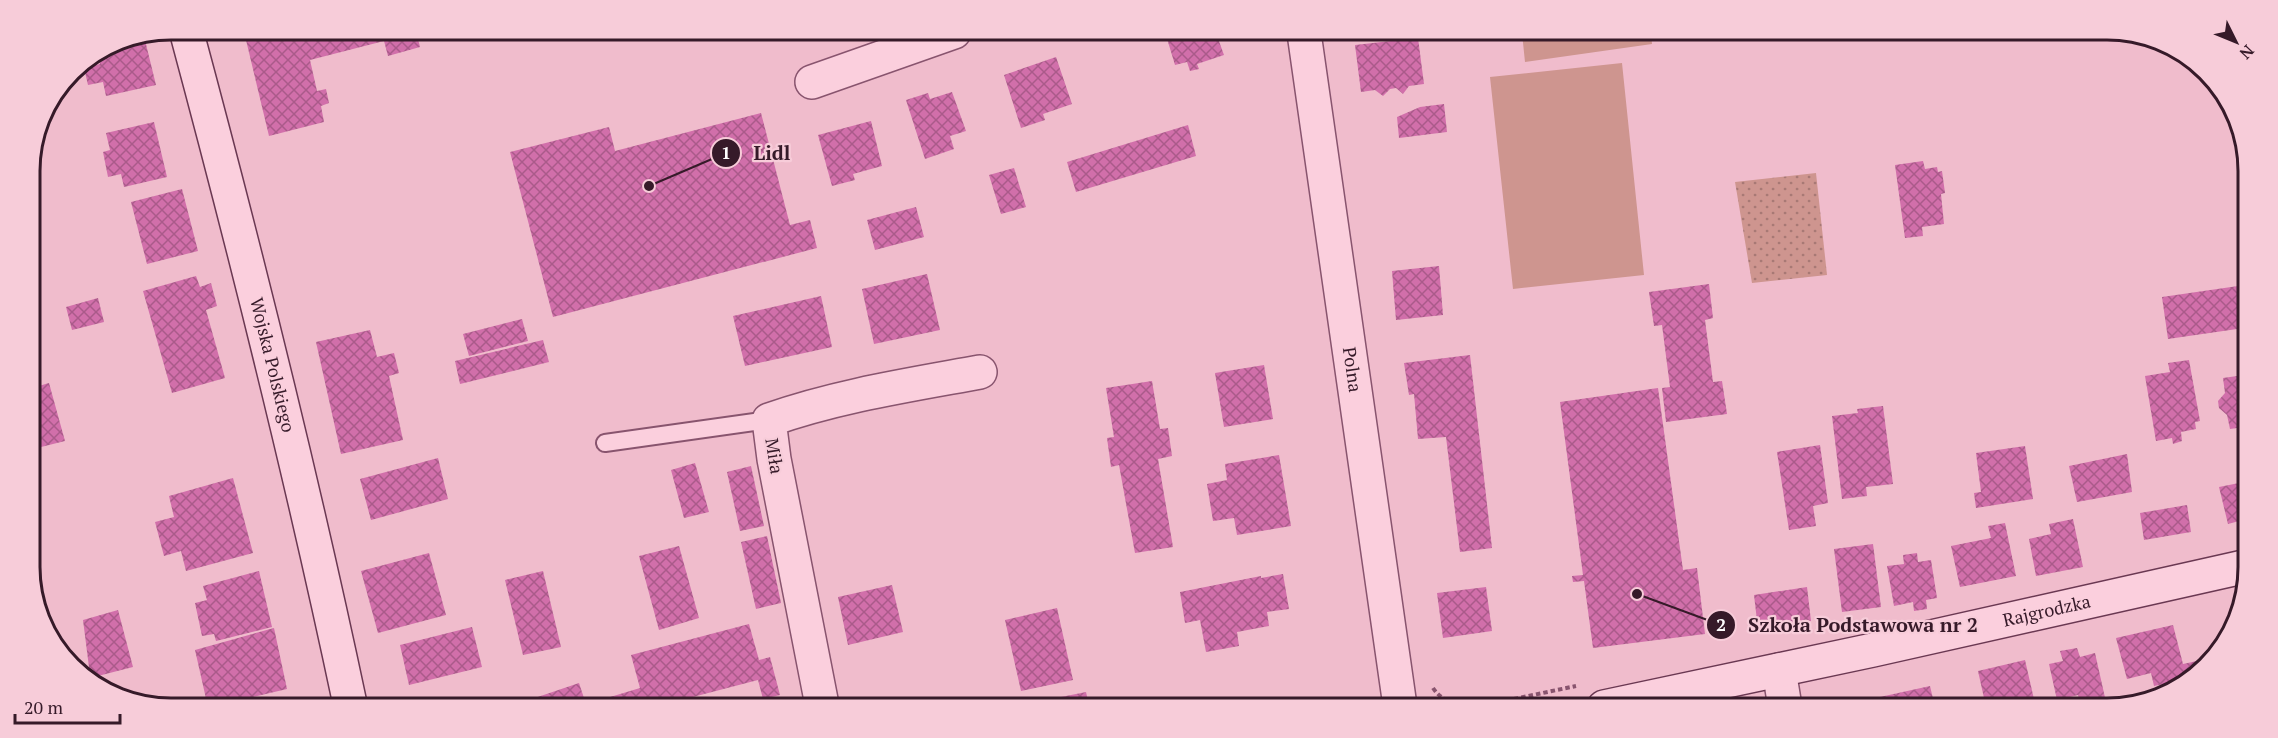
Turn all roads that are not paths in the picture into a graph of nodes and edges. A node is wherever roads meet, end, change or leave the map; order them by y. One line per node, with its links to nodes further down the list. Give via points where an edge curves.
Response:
1 (1305, 40): 10 (street, Polna)
2 (190, 41): 13 (street, Wojska Polskiego, via 310,520)
3 (930, 41): 4 (street)
4 (812, 82)
5 (980, 372): 6 (street, Miła, via 890,388)
6 (769, 420): 7 (lane); 14 (street, Miła)
7 (605, 443)
8 (2238, 568): 9 (street, Rajgrodzka)
9 (1779, 670): 11 (street, Rajgrodzka); 12 (street)
10 (1399, 697)
11 (1647, 697)
12 (1783, 697)
13 (349, 698)
14 (821, 698)

